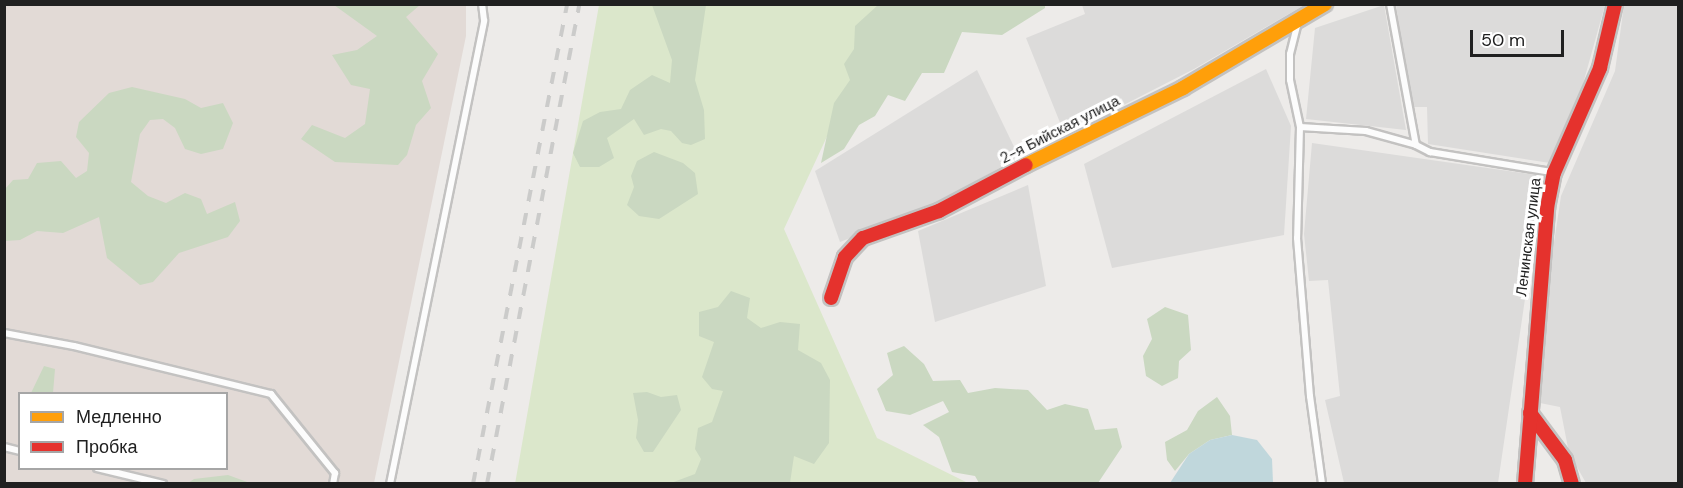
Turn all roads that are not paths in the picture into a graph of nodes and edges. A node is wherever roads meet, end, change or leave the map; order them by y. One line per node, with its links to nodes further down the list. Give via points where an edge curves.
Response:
1 (482, 4): 15 (lane, via 484,20)
2 (1325, 4): 5 (street, 2-я Бийская улица)
3 (1390, 4): 7 (lane)
4 (1615, 4): 8 (street, Ленинская улица, via 1600,68)
5 (1298, 21): 6 (lane, via 1290,54 1290,80); 9 (street, 2-я Бийская улица, via 1183,88 1065,144 939,211 863,238 845,257)
6 (1300, 127): 7 (lane, via 1366,131); 16 (lane, via 1297,238 1310,396)
7 (1416, 145): 8 (lane, via 1430,152)
8 (1554, 173): 11 (street, Ленинская улица, via 1539,282)
9 (831, 298)
10 (4, 333): 14 (lane, via 271,394 335,473)
11 (1530, 413): 17 (street, Ленинская улица); 18 (street, via 1565,460)
12 (106, 470): 13 (lane)
13 (163, 483)
14 (333, 483)
15 (390, 483)
16 (1323, 483)
17 (1525, 483)
18 (1572, 483)

